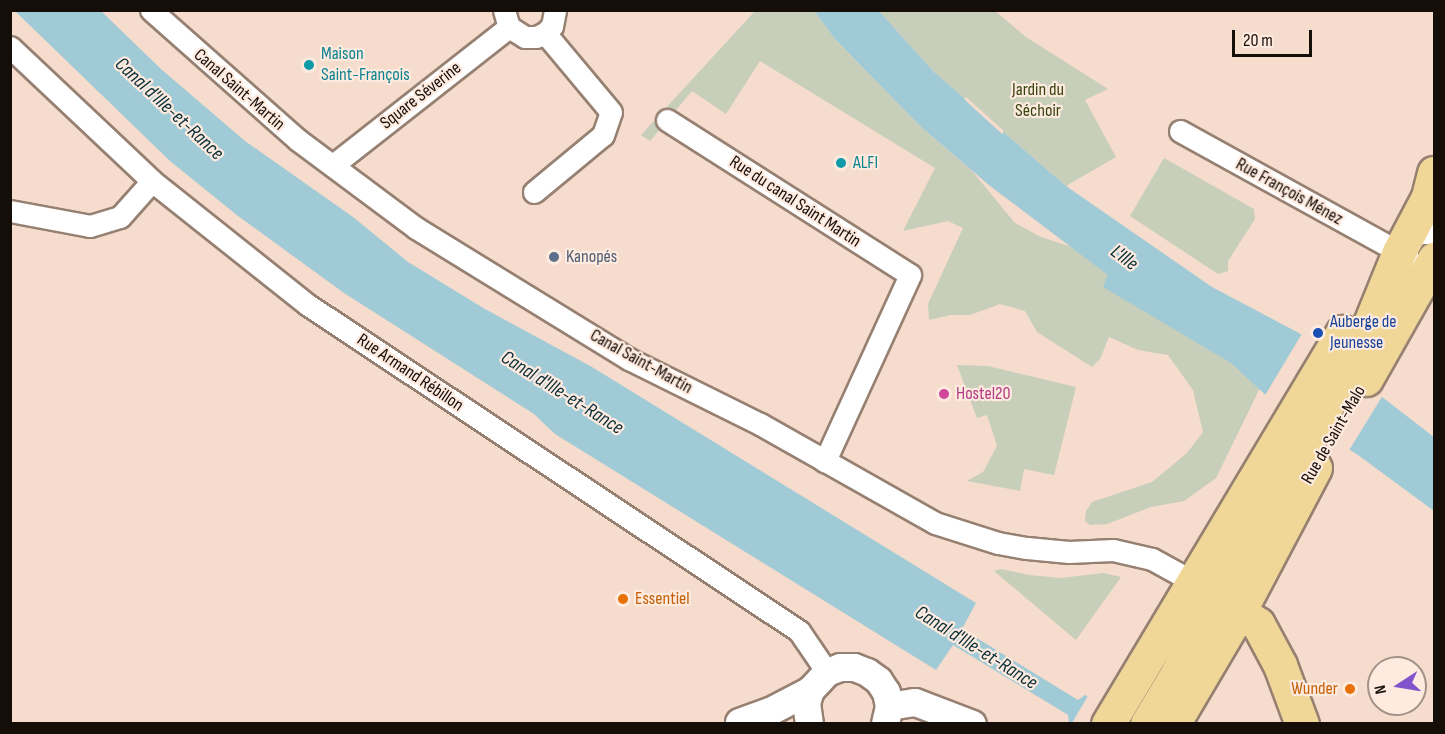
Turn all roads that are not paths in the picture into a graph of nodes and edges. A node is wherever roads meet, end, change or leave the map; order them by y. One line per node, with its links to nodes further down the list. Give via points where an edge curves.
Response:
1 (151, 10): 8 (street, Canal Saint-Martin, via 298,140)
2 (555, 10): 4 (street, via 552,26)
3 (506, 19): 4 (street, Square Séverine, via 525,37); 8 (street, Square Séverine)
4 (545, 33): 11 (street, via 610,112 603,135)
5 (10, 47): 9 (street, Rue Armand Rébillon)
6 (667, 120): 18 (street, Rue du canal Saint Martin, via 910,274)
7 (1180, 131): 14 (street, Rue François Ménez)
8 (333, 165): 18 (street, Canal Saint-Martin, via 416,228 629,358)
9 (152, 181): 12 (street, via 120,218 90,226); 21 (street, Rue Armand Rébillon, via 308,305 800,631)
10 (1432, 188): 14 (main road, Rue de Saint-Malo)
11 (534, 192)
12 (10, 211)
13 (1434, 233): 14 (street, via 1418,233)
14 (1399, 252): 15 (street, Rue François Ménez); 16 (main road, Rue de Saint-Malo)
15 (1430, 268): 16 (main road, Rue de Saint-Malo)
16 (1362, 343): 17 (main road, Rue de Saint-Malo)
17 (1301, 447): 19 (main road, Rue de Saint-Malo); 19 (main road, Rue de Saint-Malo)
18 (825, 461): 19 (street, Canal Saint-Martin, via 935,523 1027,548 1069,552 1113,550 1152,559)
19 (1214, 600): 20 (main road, Rue de Saint-Malo); 27 (main road, via 1168,627); 30 (main road, via 1258,624 1281,665)
20 (1187, 678): 28 (main road, Rue de Saint-Malo); 29 (main road, Rue de Saint-Malo)
21 (818, 681): 22 (street, via 840,667 867,672 886,692); 23 (street, via 770,711); 25 (street, via 806,703)
22 (887, 715): 26 (street, via 915,702)
23 (734, 723): 24 (street)
24 (776, 723)
25 (809, 723)
26 (972, 723)
27 (1108, 723)
28 (1147, 723)
29 (1173, 723)
30 (1302, 723)

